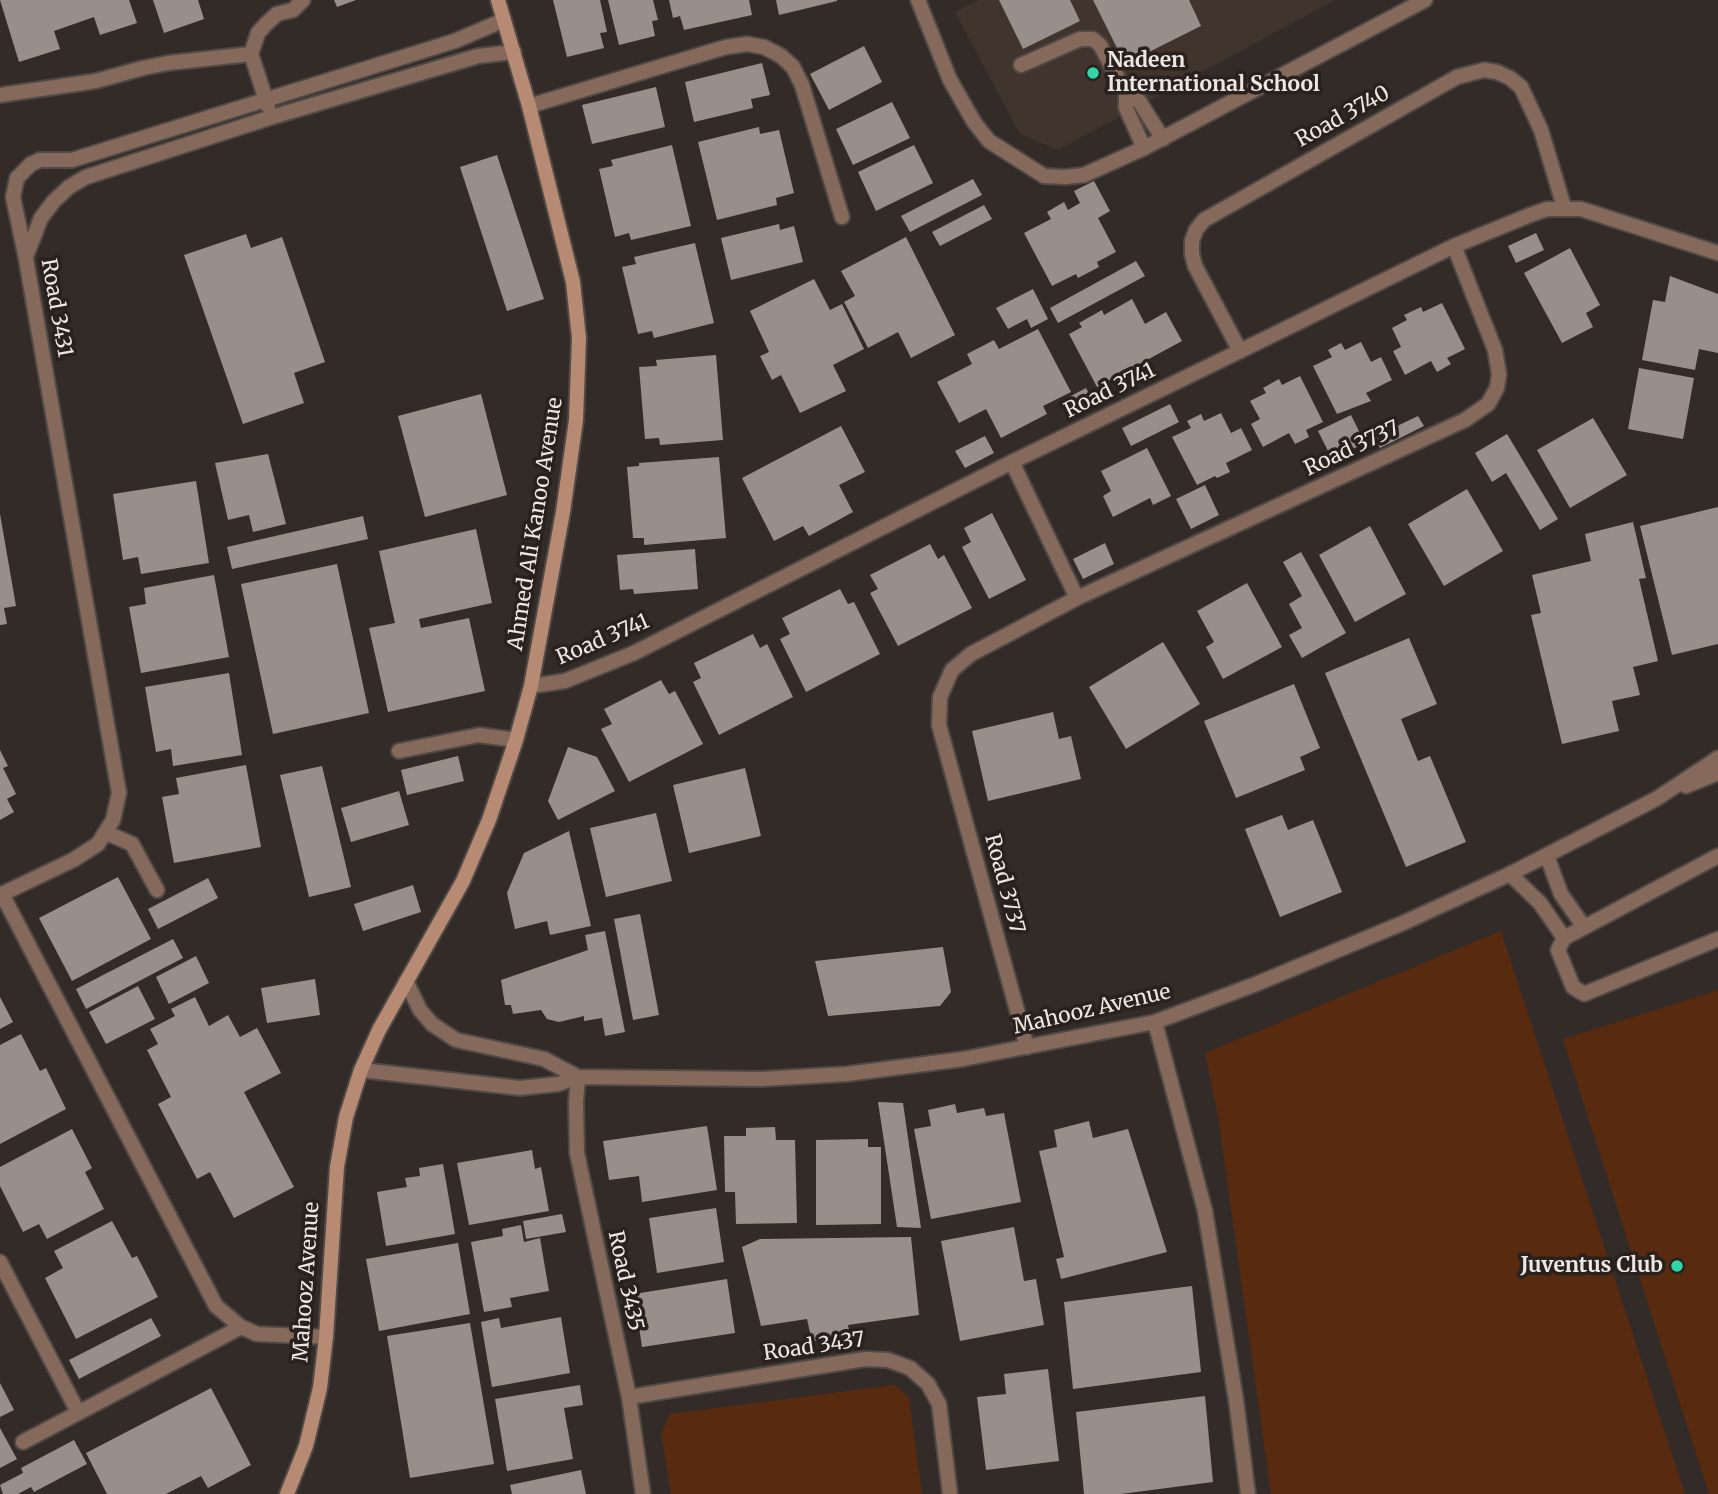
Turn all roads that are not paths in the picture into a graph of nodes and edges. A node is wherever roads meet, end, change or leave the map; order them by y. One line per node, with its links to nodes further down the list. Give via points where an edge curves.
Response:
1 (303, 0): 7 (street, via 266,24)
2 (498, 0): 5 (street, Ahmed Ali Kanoo Avenue)
3 (918, 0): 15 (street, via 950,80 989,141 1044,176 1065,177 1084,175)
4 (1425, 0): 14 (street)
5 (504, 20): 6 (street, Ahmed Ali Kanoo Avenue); 11 (street, Road 3431, via 472,35)
6 (514, 52): 12 (street, Ahmed Ali Kanoo Avenue); 13 (street, via 478,55)
7 (251, 54): 10 (street, via 143,68 96,81); 11 (street)
8 (1021, 65): 9 (street, via 1080,39 1093,39)
9 (1126, 93): 14 (street, via 1139,101); 15 (street, via 1126,108)
10 (0, 95)
11 (266, 98): 13 (street); 16 (street, Road 3431)
12 (529, 106): 19 (street, via 726,47 764,47 781,55 802,85); 26 (street, Ahmed Ali Kanoo Avenue, via 573,282 579,338 576,420)
13 (272, 117): 17 (street)
14 (1163, 139): 15 (street)
15 (1144, 148)
16 (100, 150): 17 (street); 22 (street, Road 3431, via 72,160 40,160 17,178 13,197)
17 (107, 169): 22 (street, via 69,187 54,201 41,218)
18 (1564, 207): 20 (street, Road 3741, via 1530,215); 21 (street, Road 3741); 23 (street, Road 3740, via 1541,130 1521,87 1504,75 1484,70 1457,77 1204,220 1196,230 1192,241 1195,266)
19 (842, 217)
20 (1454, 246): 23 (street, Road 3741); 25 (street, Road 3737, via 1495,350 1499,374 1488,404 1465,420)
21 (1718, 253)
22 (26, 259): 32 (street, Road 3431, via 118,779 118,807)
23 (1240, 351): 24 (street, Road 3741)
24 (1012, 462): 25 (street); 26 (street, Road 3741, via 634,653 565,681)
25 (1077, 598): 44 (street, Road 3737, via 971,653 952,670 940,696 939,724)
26 (531, 686): 27 (street, Ahmed Ali Kanoo Avenue)
27 (516, 740): 28 (street, via 480,735); 41 (street, Ahmed Ali Kanoo Avenue, via 463,881)
28 (399, 751)
29 (1718, 758): 31 (street, Mahooz Avenue)
30 (1718, 773): 31 (street, Mahooz Avenue)
31 (1656, 799): 33 (street, Mahooz Avenue)
32 (107, 833): 36 (street, via 132,844); 37 (street, via 86,853)
33 (1547, 856): 35 (street, Mahooz Avenue); 38 (street, via 1561,894)
34 (1718, 856): 38 (street)
35 (1510, 874): 39 (street, via 1540,903); 42 (street, Mahooz Avenue, via 1403,923)
36 (157, 890)
37 (1, 894): 48 (street, via 216,1306)
38 (1584, 927): 39 (street)
39 (1564, 938): 40 (street, via 1559,943 1559,957 1573,987 1584,994)
40 (1718, 939)
41 (406, 981): 43 (street, Ahmed Ali Kanoo Avenue); 46 (street, Mahooz Avenue, via 420,1010 456,1040 544,1059)
42 (1155, 1022): 44 (street, Mahooz Avenue); 56 (street, via 1205,1211)
43 (379, 1030): 45 (street, Mahooz Avenue)
44 (1027, 1047): 46 (street, Mahooz Avenue, via 847,1074 761,1079)
45 (361, 1070): 46 (street, Mahooz Avenue, via 505,1088 538,1088); 49 (street, Mahooz Avenue, via 337,1167)
46 (578, 1077): 50 (street, Road 3435, via 575,1127 581,1178)
47 (0, 1262): 51 (street)
48 (241, 1327): 49 (street, via 257,1334); 51 (street)
49 (326, 1337): 53 (street, Mahooz Avenue, via 306,1446)
50 (629, 1397): 54 (street, Road 3435); 55 (street, Road 3437, via 865,1359 888,1360 910,1368 928,1384 939,1404)
51 (78, 1412): 52 (street)
52 (23, 1442)
53 (287, 1494)
54 (643, 1494)
55 (950, 1494)
56 (1248, 1494)

